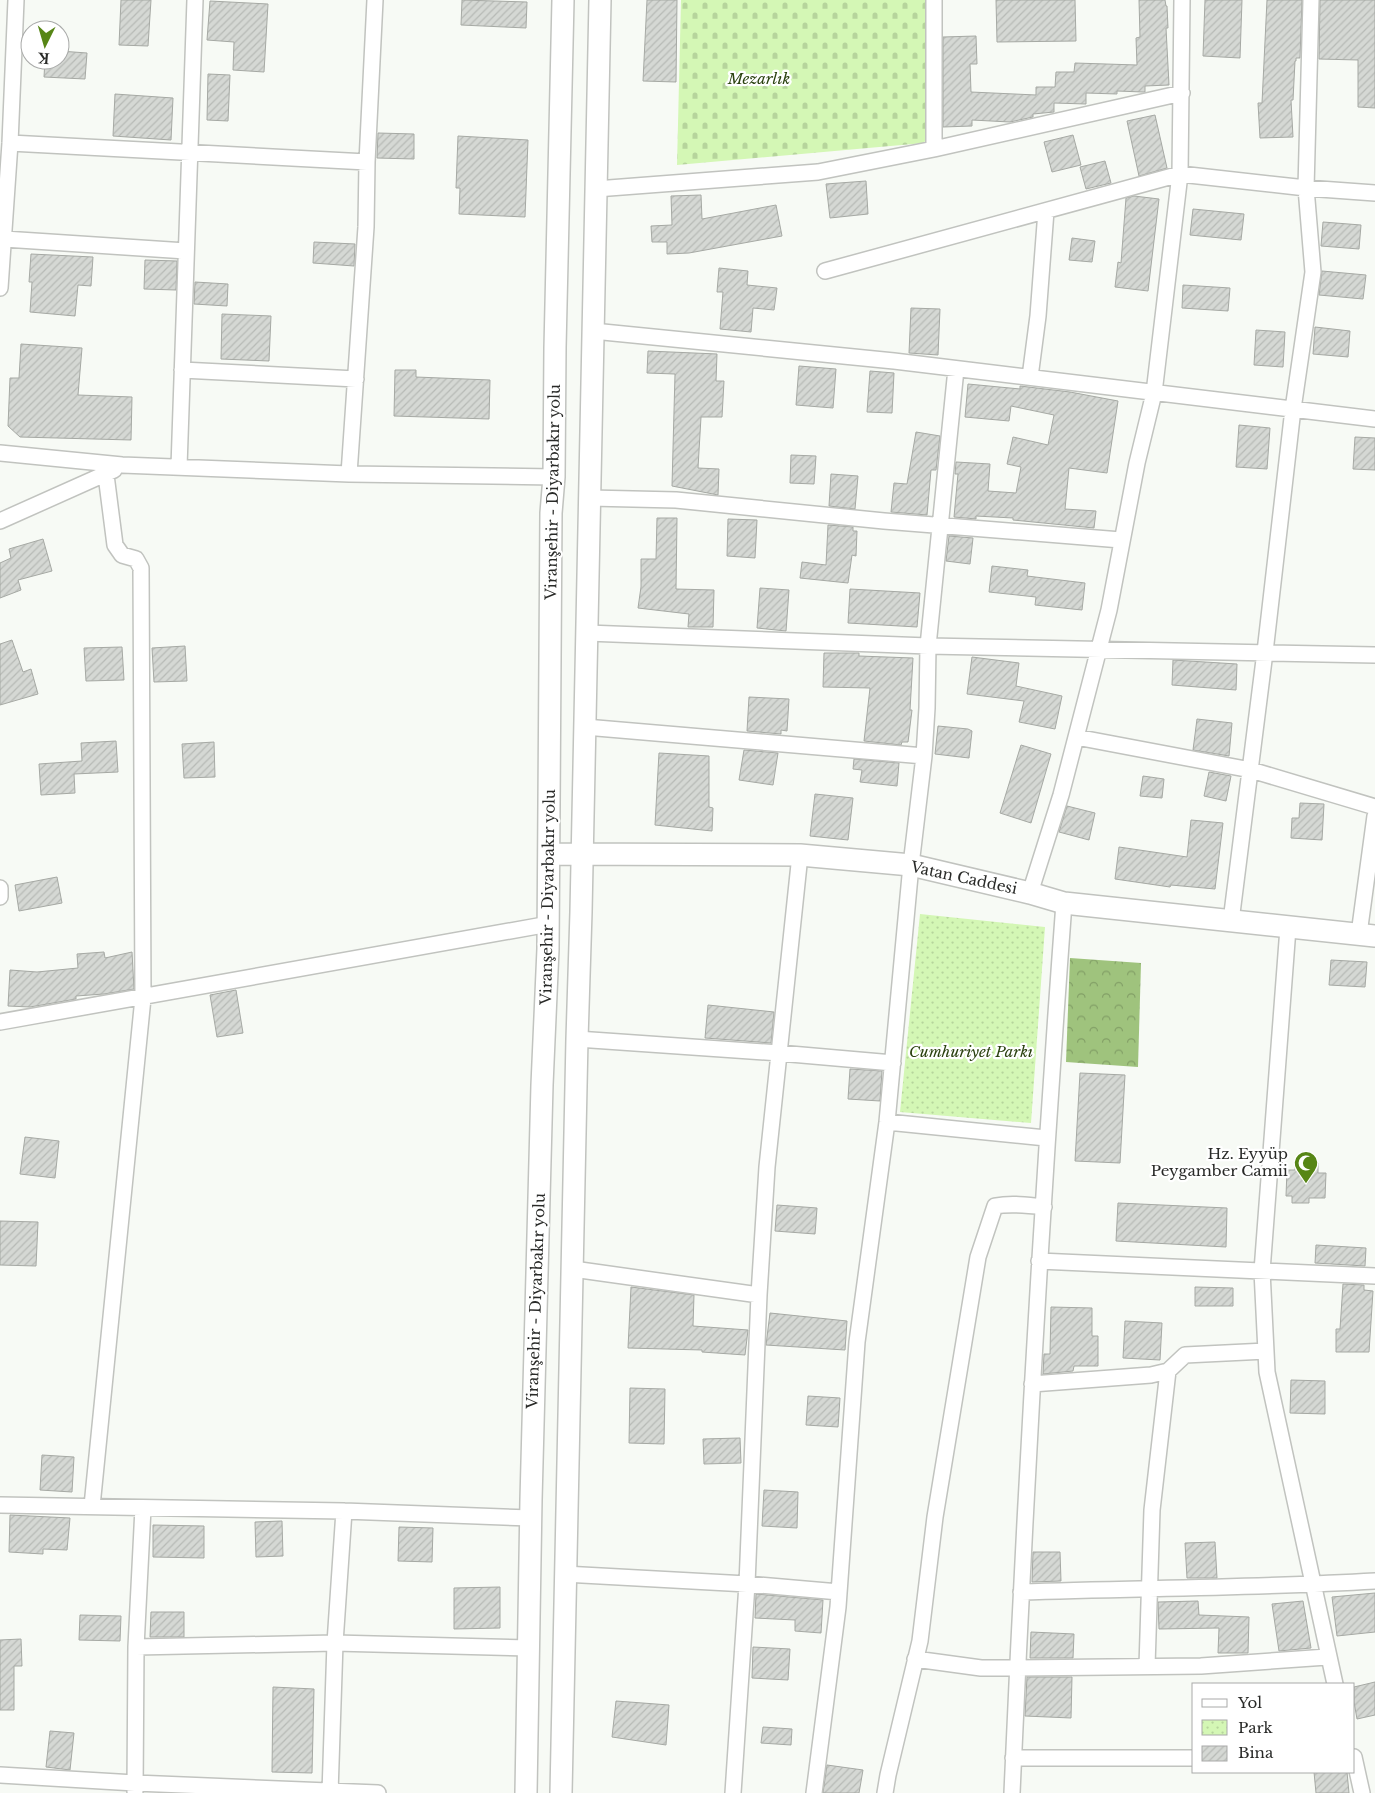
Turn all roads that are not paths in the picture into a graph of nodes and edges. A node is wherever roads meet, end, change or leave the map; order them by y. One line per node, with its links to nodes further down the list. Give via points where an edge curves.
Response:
1 (16, 0): 10 (street)
2 (195, 0): 13 (street)
3 (374, 0): 14 (street)
4 (562, 0): 38 (main road, Viranşehir - Diyarbakır yolu)
5 (600, 0): 17 (main road)
6 (934, 0): 12 (street)
7 (1182, 0): 9 (street)
8 (1311, 0): 16 (street)
9 (1182, 92): 12 (street); 15 (street)
10 (5, 103): 11 (street)
11 (10, 143): 13 (street); 20 (street)
12 (934, 149): 17 (street, via 818,172)
13 (189, 152): 14 (street); 22 (street)
14 (367, 162): 29 (street)
15 (1180, 174): 16 (street); 19 (street); 30 (street)
16 (1306, 188): 18 (street); 31 (street, via 1313,272)
17 (596, 189): 25 (main road)
18 (1375, 193)
19 (1046, 211): 23 (street); 28 (street)
20 (2, 223): 21 (street)
21 (4, 239): 22 (street); 24 (street)
22 (186, 250): 27 (street)
23 (825, 271)
24 (0, 288)
25 (593, 331): 26 (street); 39 (main road)
26 (956, 369): 28 (street); 41 (street)
27 (182, 370): 29 (street); 35 (street)
28 (1030, 377): 30 (street)
29 (356, 379): 37 (street)
30 (1154, 393): 31 (street); 42 (street)
31 (1293, 409): 32 (street); 46 (street)
32 (1375, 420)
33 (0, 453): 34 (street)
34 (122, 465): 35 (street); 36 (street)
35 (179, 467): 37 (street)
36 (106, 474): 40 (street); 66 (street, via 114,545 122,555 136,560 141,568)
37 (349, 474): 38 (street)
38 (554, 477): 54 (main road, Viranşehir - Diyarbakır yolu, via 551,513)
39 (590, 498): 41 (street, via 676,500); 43 (main road)
40 (0, 521)
41 (941, 524): 42 (street); 44 (street)
42 (1121, 540): 45 (street)
43 (587, 633): 44 (street); 48 (main road)
44 (928, 646): 45 (street); 50 (street)
45 (1099, 648): 46 (street); 49 (street)
46 (1266, 652): 47 (street); 51 (street)
47 (1375, 655)
48 (585, 727): 50 (street); 55 (main road)
49 (1076, 738): 51 (street); 59 (street)
50 (924, 756): 57 (street)
51 (1250, 770): 52 (street); 62 (street)
52 (1375, 807)
53 (1375, 816): 65 (street)
54 (549, 854): 55 (main road, Vatan Caddesi); 63 (main road, Viranşehir - Diyarbakır yolu)
55 (582, 854): 56 (main road, Vatan Caddesi); 68 (main road)
56 (800, 855): 57 (main road, Vatan Caddesi); 69 (street)
57 (911, 866): 59 (main road, Vatan Caddesi); 70 (street)
58 (0, 888): 60 (street)
59 (1030, 893): 61 (main road, Vatan Caddesi)
60 (0, 897)
61 (1064, 903): 62 (main road, Vatan Caddesi); 72 (street)
62 (1231, 921): 64 (main road, Vatan Caddesi)
63 (549, 924): 66 (street); 86 (main road, Viranşehir - Diyarbakır yolu)
64 (1288, 928): 65 (main road, Vatan Caddesi); 76 (street)
65 (1367, 935)
66 (143, 998): 67 (street); 83 (street)
67 (0, 1022)
68 (577, 1038): 69 (street); 75 (main road)
69 (779, 1053): 70 (street); 78 (street, via 767,1167)
70 (893, 1063): 71 (street)
71 (887, 1122): 72 (street); 92 (street, via 857,1342)
72 (1046, 1138): 73 (street)
73 (1044, 1207): 74 (street); 98 (street, via 995,1206 978,1257 935,1517)
74 (1039, 1262): 76 (street); 81 (street)
75 (573, 1269): 78 (street); 87 (main road)
76 (1262, 1271): 77 (street); 79 (street)
77 (1375, 1276)
78 (759, 1295): 89 (street)
79 (1266, 1351): 80 (street, via 1185,1354); 90 (street, via 1267,1372)
80 (1168, 1371): 81 (street); 91 (street, via 1152,1510)
81 (1032, 1384): 93 (street)
82 (0, 1505): 83 (street)
83 (92, 1506): 84 (street)
84 (143, 1508): 85 (street); 95 (street)
85 (344, 1511): 86 (street); 94 (street)
86 (530, 1518): 96 (main road, Viranşehir - Diyarbakır yolu)
87 (564, 1574): 89 (street); 110 (main road)
88 (1375, 1581): 90 (street)
89 (747, 1584): 92 (street); 111 (street)
90 (1313, 1585): 91 (street); 97 (street)
91 (1149, 1588): 93 (street); 99 (street)
92 (839, 1592): 112 (street)
93 (1021, 1592): 100 (street)
94 (335, 1643): 95 (street); 96 (street); 107 (street)
95 (136, 1647): 106 (street)
96 (529, 1648): 109 (main road, Viranşehir - Diyarbakır yolu)
97 (1328, 1656): 99 (street, via 1201,1666); 101 (street)
98 (916, 1659): 100 (street, via 981,1668); 113 (street)
99 (1147, 1666): 100 (street)
100 (1017, 1668): 102 (street)
101 (1335, 1683)
102 (1013, 1758): 103 (street); 114 (street)
103 (1192, 1758)
104 (1355, 1762): 115 (street)
105 (0, 1775): 106 (street)
106 (135, 1788): 107 (street)
107 (330, 1792): 108 (street)
108 (378, 1793)
109 (526, 1793)
110 (561, 1793)
111 (733, 1793)
112 (814, 1793)
113 (885, 1793)
114 (1012, 1793)
115 (1362, 1793)

